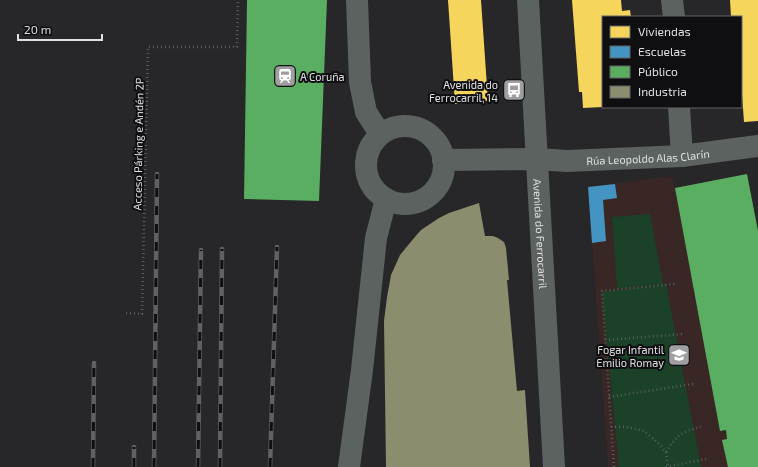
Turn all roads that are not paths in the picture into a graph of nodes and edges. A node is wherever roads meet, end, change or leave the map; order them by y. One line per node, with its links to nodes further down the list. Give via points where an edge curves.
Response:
1 (357, 0): 6 (street, via 360,82 366,112)
2 (528, 0): 9 (street, Avenida do Ferrocarril)
3 (672, 0): 4 (street)
4 (674, 16)
5 (679, 108): 8 (street)
6 (380, 134): 10 (street, via 404,126 417,128 428,133 437,143); 11 (street, via 367,155 366,168 369,181 376,192)
7 (758, 146): 8 (street, Rúa Leopoldo Alas Clarín)
8 (682, 156): 9 (street, Rúa Leopoldo Alas Clarín, via 567,161)
9 (537, 159): 10 (street, Rúa Leopoldo Alas Clarín); 13 (street, Avenida do Ferrocarril)
10 (443, 160): 11 (street, via 441,180 434,191 424,199 412,204 399,204)
11 (386, 199): 12 (street, via 376,238)
12 (349, 467)
13 (554, 467)

